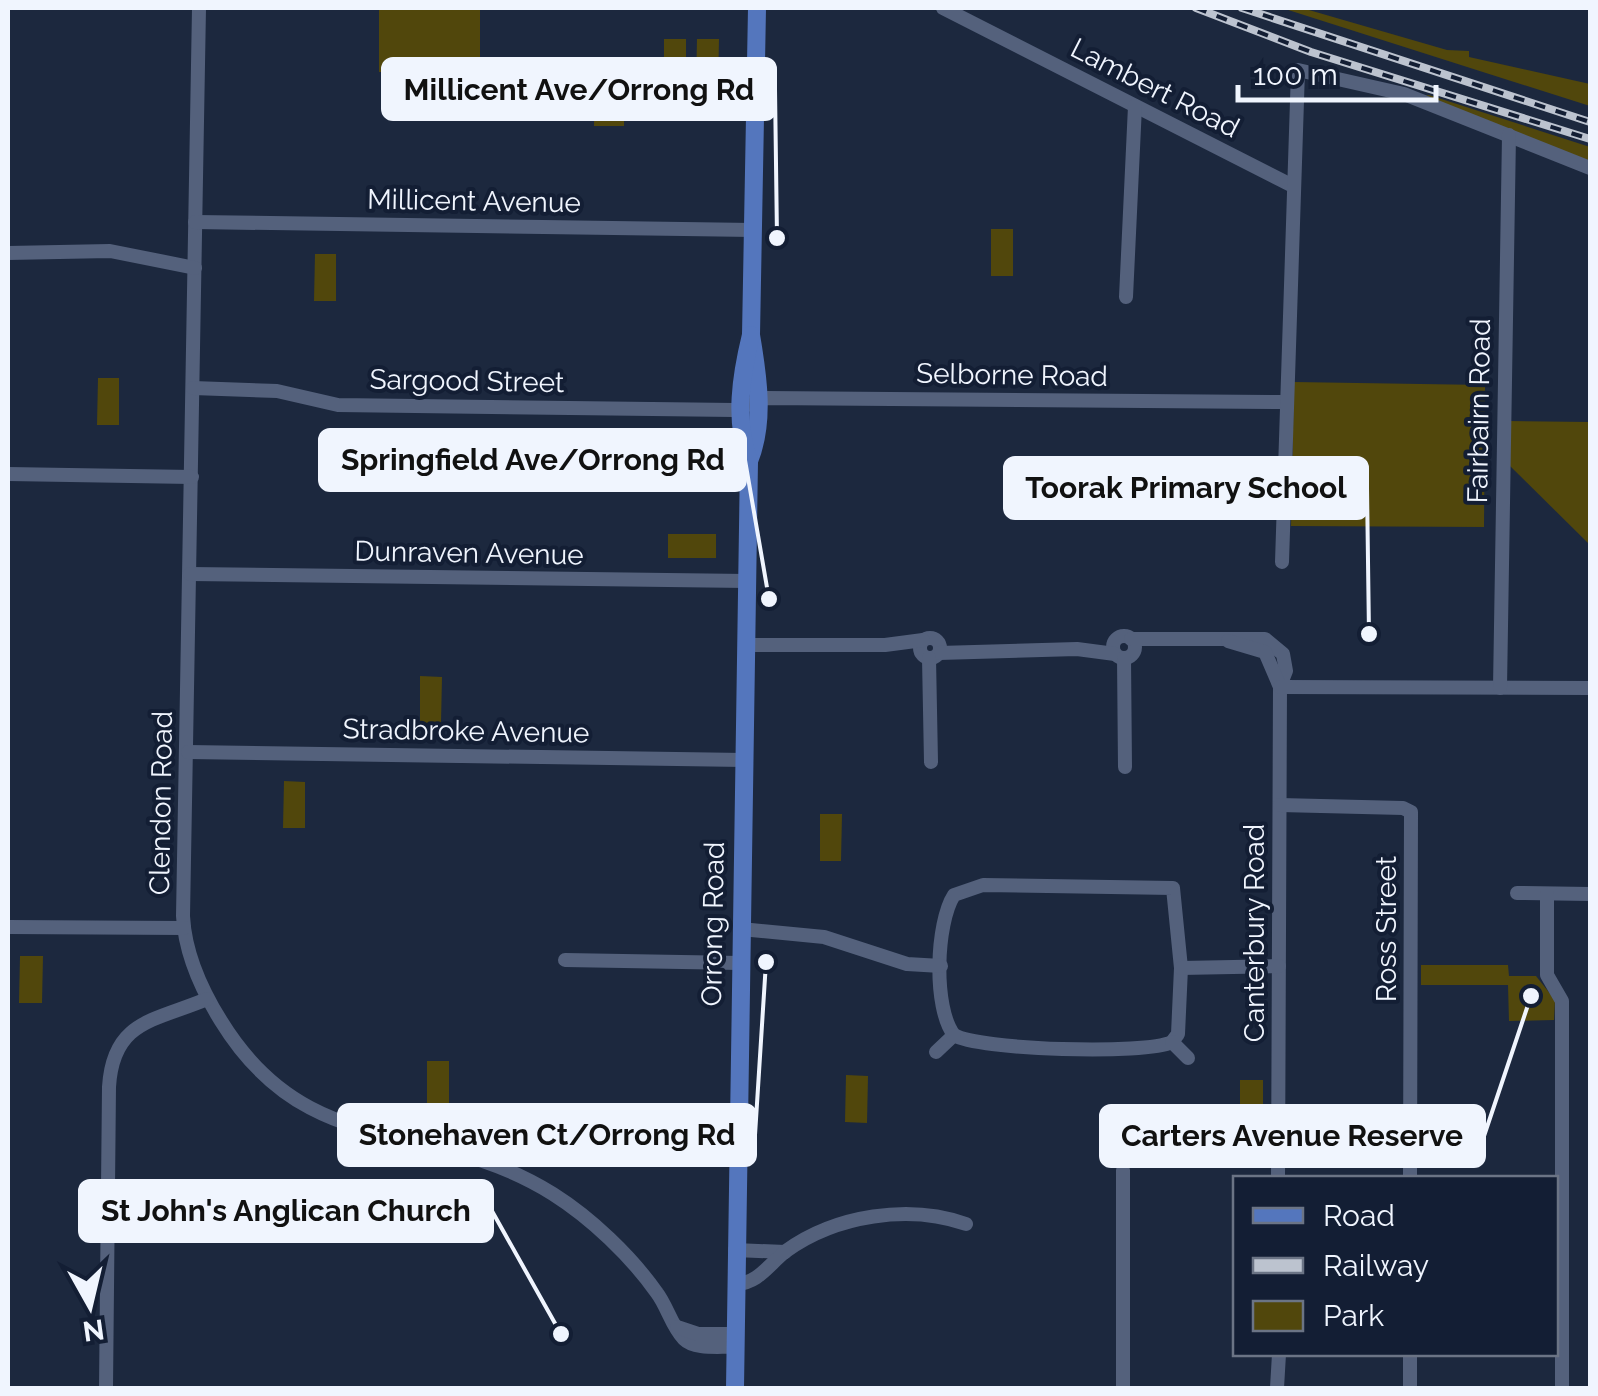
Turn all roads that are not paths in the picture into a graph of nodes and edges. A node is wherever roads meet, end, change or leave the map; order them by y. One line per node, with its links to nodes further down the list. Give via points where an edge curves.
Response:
1 (199, 8): 8 (street, Clendon Road)
2 (756, 8): 9 (main road, Orrong Road)
3 (943, 8): 4 (street, Lambert Road)
4 (1134, 106): 7 (street, Lambert Road); 12 (street)
5 (1509, 135): 6 (street); 7 (street, via 1390,90 1304,68 1296,79); 25 (street, Fairbairn Road)
6 (1590, 168)
7 (1291, 185): 14 (street)
8 (196, 222): 9 (street, Millicent Avenue); 11 (street, Clendon Road)
9 (752, 230): 15 (main road, Orrong Road, via 751,335 742,371)
10 (8, 253): 11 (street, via 110,251)
11 (195, 268): 13 (street, Clendon Road)
12 (1126, 297)
13 (193, 388): 15 (street, Sargood Street, via 277,390 355,405); 17 (street, Clendon Road)
14 (1285, 402): 15 (street, Selborne Road); 18 (street)
15 (749, 404): 20 (main road, Orrong Road, via 740,437 749,461)
16 (8, 474): 17 (street)
17 (192, 477): 19 (street, Clendon Road)
18 (1282, 562)
19 (190, 574): 20 (street, Dunraven Avenue); 27 (street, Clendon Road)
20 (747, 581): 21 (main road, Orrong Road)
21 (746, 646): 23 (street); 28 (main road, Orrong Road)
22 (1124, 648): 23 (street); 24 (street, via 1228,641 1265,652); 30 (street)
23 (930, 649): 29 (street)
24 (1280, 687): 25 (street); 31 (street, Canterbury Road)
25 (1500, 688): 26 (street)
26 (1590, 688)
27 (188, 752): 28 (street, Stradbroke Avenue); 40 (street, Clendon Road)
28 (744, 760): 41 (main road, Orrong Road)
29 (932, 762)
30 (1125, 767)
31 (1280, 805): 45 (street, Canterbury Road); 54 (street, Ross Street, via 1410,812)
32 (1187, 876): 34 (street)
33 (941, 881): 38 (street)
34 (1173, 888): 38 (street, via 984,885); 46 (street)
35 (1517, 894): 36 (street)
36 (1547, 894): 37 (street); 67 (street, via 1547,975 1562,1001)
37 (1590, 894)
38 (954, 895): 44 (street, via 943,920)
39 (8, 927): 40 (street)
40 (184, 928): 47 (street, Clendon Road)
41 (741, 929): 43 (main road, Orrong Road); 44 (street, via 824,937 907,964)
42 (565, 960): 43 (street)
43 (740, 962): 56 (main road, Orrong Road)
44 (941, 966): 48 (street, via 942,1010)
45 (1278, 966): 46 (street); 53 (street, Canterbury Road)
46 (1181, 968): 49 (street)
47 (207, 999): 59 (street, Clendon Road, via 248,1059 292,1100 354,1129 482,1158 557,1197 650,1282 693,1344); 62 (street, via 144,1023 113,1055)
48 (954, 1034): 49 (street, via 984,1046 1141,1048); 50 (street)
49 (1172, 1042): 51 (street)
50 (936, 1052)
51 (1188, 1058)
52 (1124, 1170): 64 (street)
53 (1278, 1176)
54 (1410, 1176)
55 (966, 1224): 57 (street, via 928,1214 882,1216 817,1234)
56 (735, 1250): 57 (street); 58 (main road, Orrong Road)
57 (786, 1252): 58 (street, via 750,1283)
58 (736, 1284): 59 (main road, Orrong Road)
59 (735, 1340): 63 (main road, Orrong Road)
60 (1279, 1356): 65 (street)
61 (1410, 1356): 66 (street)
62 (106, 1388)
63 (734, 1388)
64 (1123, 1388)
65 (1277, 1388)
66 (1410, 1388)
67 (1562, 1388)

